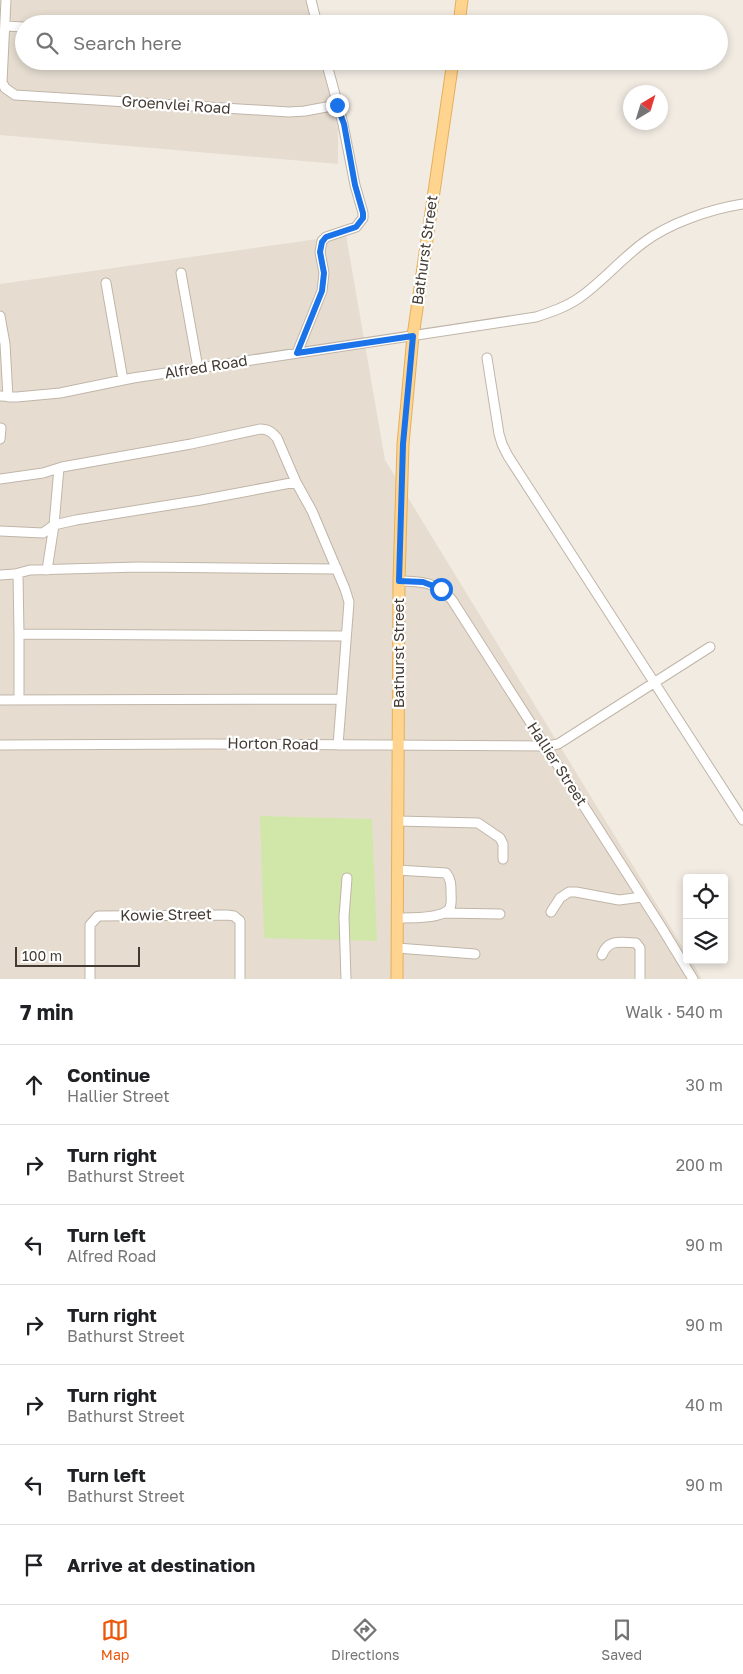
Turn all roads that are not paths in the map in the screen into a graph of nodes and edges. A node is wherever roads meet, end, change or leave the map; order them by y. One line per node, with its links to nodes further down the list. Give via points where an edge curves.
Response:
1 (6, 0): 6 (street)
2 (311, 0): 4 (street)
3 (462, 0): 5 (main road)
4 (315, 15)
5 (460, 15)
6 (5, 26): 7 (street); 10 (street, Groenvlei Road, via 2,82 15,94 289,112)
7 (15, 27)
8 (328, 70): 10 (street)
9 (452, 70): 15 (main road, Bathurst Street)
10 (337, 105): 16 (street, via 344,124 363,218 356,227 326,237 322,242 322,291)
11 (743, 204): 15 (street, Alfred Road, via 702,214 659,233 634,250 583,295 559,309 524,320)
12 (181, 273): 18 (street)
13 (106, 283): 19 (street)
14 (0, 316): 20 (street, via 5,344)
15 (413, 336): 16 (street, Alfred Road); 32 (main road, Bathurst Street, via 403,444)
16 (297, 353): 18 (street, Alfred Road)
17 (487, 358): 36 (street, via 502,444)
18 (198, 368): 19 (street, Alfred Road)
19 (123, 380): 20 (street, Alfred Road, via 53,394)
20 (4, 397)
21 (1, 428): 22 (street)
22 (0, 439)
23 (59, 468): 24 (street, via 43,474); 25 (street, via 264,429 276,438); 26 (street)
24 (0, 479)
25 (296, 482): 26 (street); 28 (street)
26 (54, 525): 27 (street, via 43,533); 29 (street)
27 (0, 531)
28 (337, 569): 29 (street, via 140,567); 34 (street, via 349,602)
29 (47, 570): 30 (street)
30 (18, 574): 31 (street); 33 (street)
31 (0, 575)
32 (399, 581): 40 (main road, Bathurst Street); 43 (street, Hallier Street, via 423,582 447,594)
33 (20, 634): 34 (street); 39 (street)
34 (346, 636): 37 (street)
35 (710, 647): 36 (street)
36 (655, 682): 43 (street, via 558,744); 44 (street)
37 (341, 699): 39 (street); 41 (street)
38 (0, 700): 39 (street)
39 (19, 700)
40 (398, 744): 41 (street, Horton Road); 43 (street, Horton Road); 45 (main road, Bathurst Street)
41 (338, 745): 42 (street, Horton Road)
42 (0, 746)
43 (546, 746): 49 (street, Hallier Street)
44 (743, 820)
45 (398, 822): 46 (street, via 478,823 500,838); 47 (main road, Bathurst Street)
46 (503, 859)
47 (397, 870): 51 (street, via 443,872 448,876 451,904); 53 (main road, Bathurst Street)
48 (347, 878): 59 (street, via 344,917)
49 (642, 897): 50 (street, via 619,900 568,892); 62 (street, Hallier Street)
50 (551, 912)
51 (444, 914): 52 (street); 53 (street)
52 (500, 914)
53 (397, 918): 54 (main road, Bathurst Street)
54 (397, 948): 55 (street); 60 (main road, Bathurst Street)
55 (475, 954)
56 (602, 955): 61 (street, via 610,944 637,944)
57 (90, 979): 58 (street, Kowie Street, via 90,925 98,916 227,915 240,921)
58 (240, 979)
59 (346, 979)
60 (397, 979)
61 (640, 979)
62 (693, 979)

